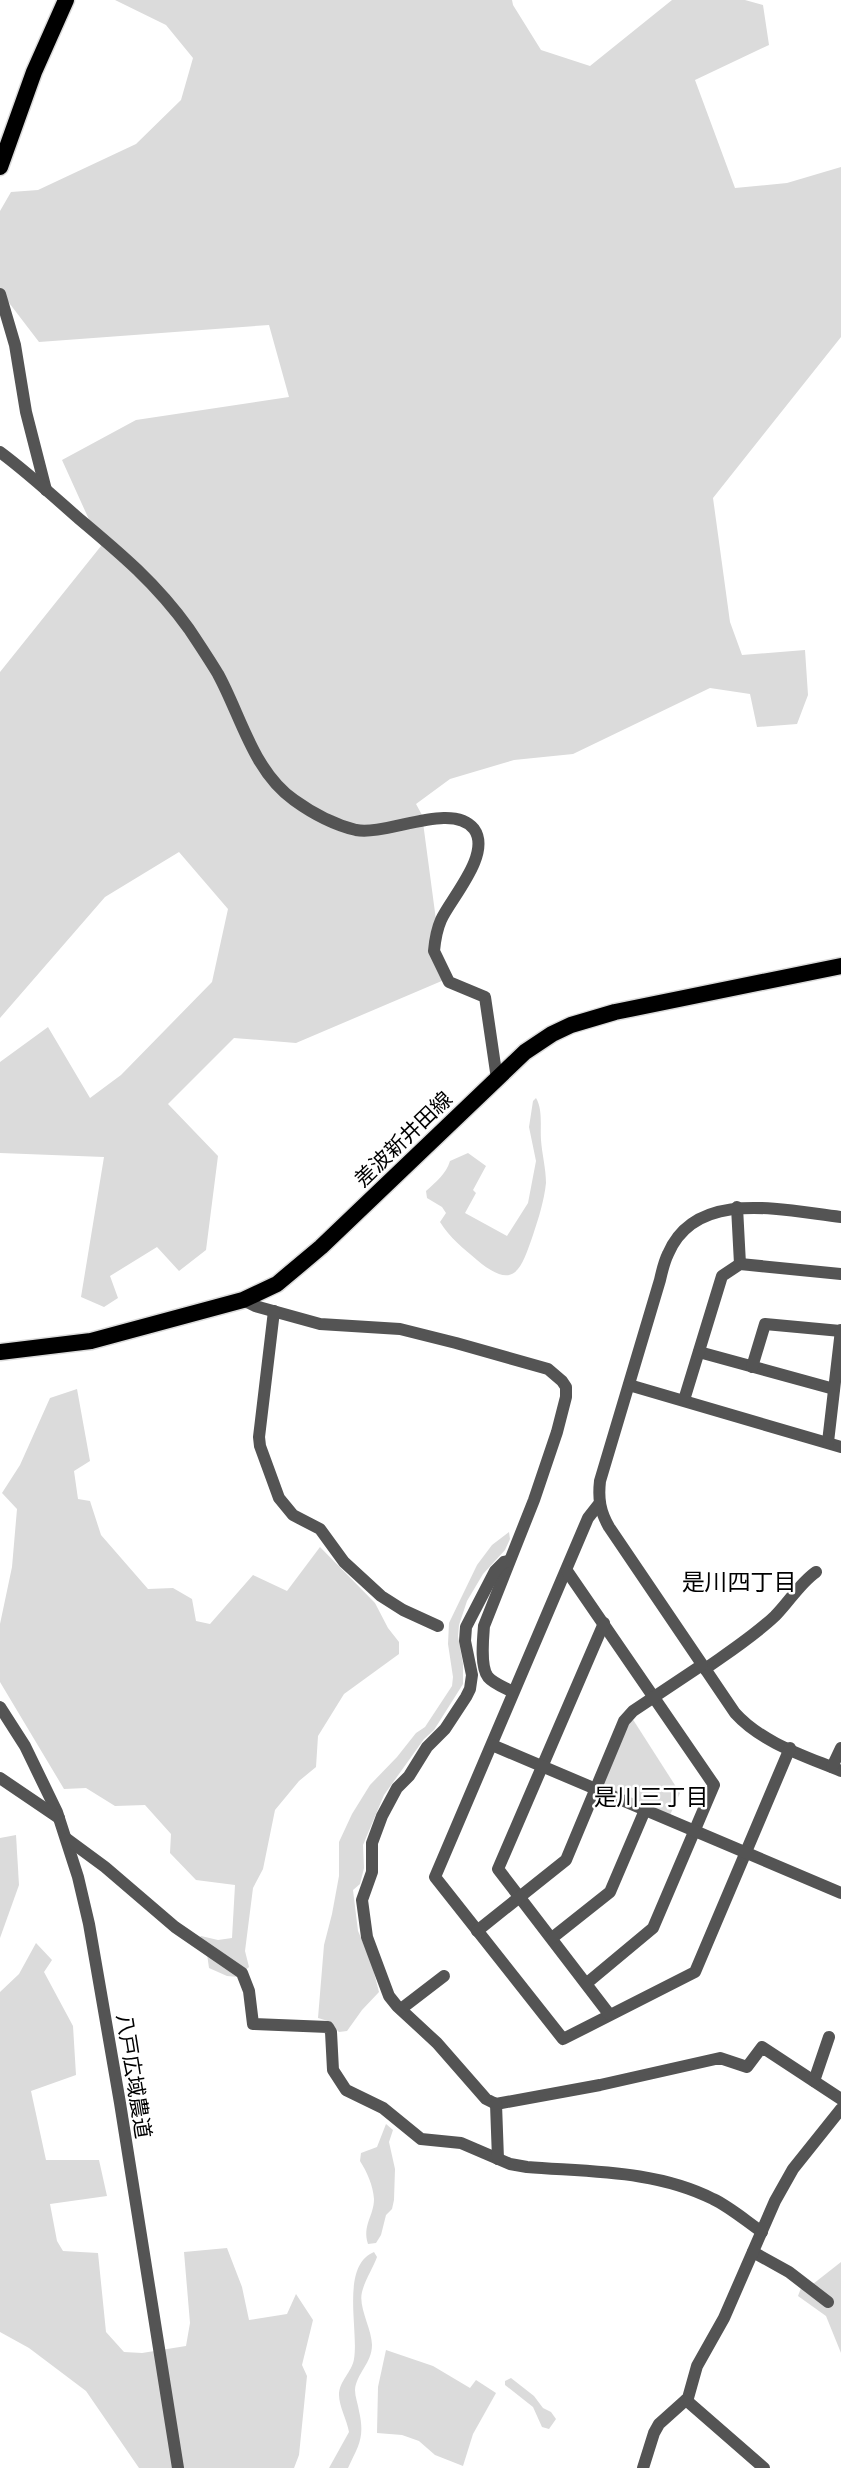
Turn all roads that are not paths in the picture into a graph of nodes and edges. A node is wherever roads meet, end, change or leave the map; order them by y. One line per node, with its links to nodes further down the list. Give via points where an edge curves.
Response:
1 (66, 0): 2 (main road)
2 (0, 167)
3 (0, 294): 5 (street)
4 (0, 452): 5 (street)
5 (46, 490): 7 (street, via 137,567 171,605 218,674 259,761 293,799 357,830 391,829 447,818 460,819 474,830 478,838 475,857 442,919 434,950 449,982 485,997)
6 (841, 966): 7 (main road, 差波新井田線, via 571,1025 525,1052)
7 (496, 1079): 12 (main road, 差波新井田線, via 278,1284)
8 (737, 1207): 9 (street); 10 (street); 18 (street, via 701,1219 673,1245)
9 (841, 1217)
10 (740, 1264): 11 (street); 16 (street, via 723,1276)
11 (841, 1274)
12 (243, 1300): 13 (street); 15 (main road, 差波新井田線, via 91,1341)
13 (274, 1311): 24 (street, via 320,1324 400,1329 548,1369 557,1376 566,1387 566,1397 534,1500); 28 (street, via 259,1437 279,1498 293,1515 320,1529 344,1562 381,1596)
14 (841, 1331): 17 (street, via 765,1324); 19 (street)
15 (0, 1352)
16 (699, 1352): 17 (street); 20 (street)
17 (752, 1367): 19 (street)
18 (629, 1385): 20 (street); 23 (street, via 600,1481)
19 (834, 1390): 21 (street)
20 (684, 1401): 21 (street)
21 (828, 1442): 22 (street)
22 (841, 1447)
23 (599, 1504): 25 (street, via 588,1518); 29 (street, via 609,1527)
24 (509, 1561): 30 (street, via 491,1604 482,1644 488,1677); 51 (street, via 495,1571 466,1627 470,1689 389,1800 372,1843 372,1872 362,1900 365,1928 389,1996)
25 (567, 1571): 27 (street); 30 (street)
26 (816, 1572): 29 (street, via 773,1617 735,1649)
27 (604, 1623): 31 (street); 36 (street)
28 (438, 1626)
29 (704, 1667): 31 (street); 34 (street, via 744,1723)
30 (513, 1692): 33 (street)
31 (653, 1696): 39 (street, via 624,1721); 42 (street, via 714,1786)
32 (0, 1707): 41 (street, 八戸広域農道)
33 (492, 1745): 36 (street); 47 (street, via 435,1877)
34 (790, 1748): 37 (street); 44 (street)
35 (841, 1748): 37 (street)
36 (541, 1766): 39 (street); 46 (street, via 498,1869)
37 (836, 1769)
38 (0, 1778): 41 (street)
39 (595, 1788): 40 (street); 46 (street, via 566,1860)
40 (645, 1810): 42 (street); 48 (street, via 610,1892)
41 (60, 1818): 43 (street, 八戸広域農道)
42 (694, 1831): 44 (street); 50 (street, via 653,1928)
43 (67, 1839): 58 (street, via 174,1927 242,1973 253,2024 328,2027 333,2070 346,2091 383,2108 421,2139 461,2143); 63 (street, 八戸広域農道, via 93,1949)
44 (745, 1852): 45 (street); 52 (street, via 695,1972)
45 (841, 1893)
46 (519, 1897): 47 (street); 48 (street)
47 (477, 1931): 52 (street, via 564,2039)
48 (552, 1938): 50 (street)
49 (444, 1976): 51 (street)
50 (587, 1983): 52 (street)
51 (401, 2009): 56 (street, via 486,2099)
52 (610, 2014)
53 (829, 2037): 54 (street)
54 (814, 2081): 55 (street); 56 (street, via 762,2047 747,2067 720,2058)
55 (841, 2099)
56 (496, 2104): 58 (street)
57 (841, 2109): 59 (street, via 793,2169)
58 (498, 2159): 59 (street, via 527,2167 653,2178 681,2185 714,2199)
59 (762, 2232): 60 (street)
60 (753, 2252): 61 (street); 62 (street, via 697,2366)
61 (828, 2302)
62 (686, 2400): 64 (street, via 659,2424); 65 (street)
63 (178, 2468)
64 (643, 2468)
65 (764, 2468)

